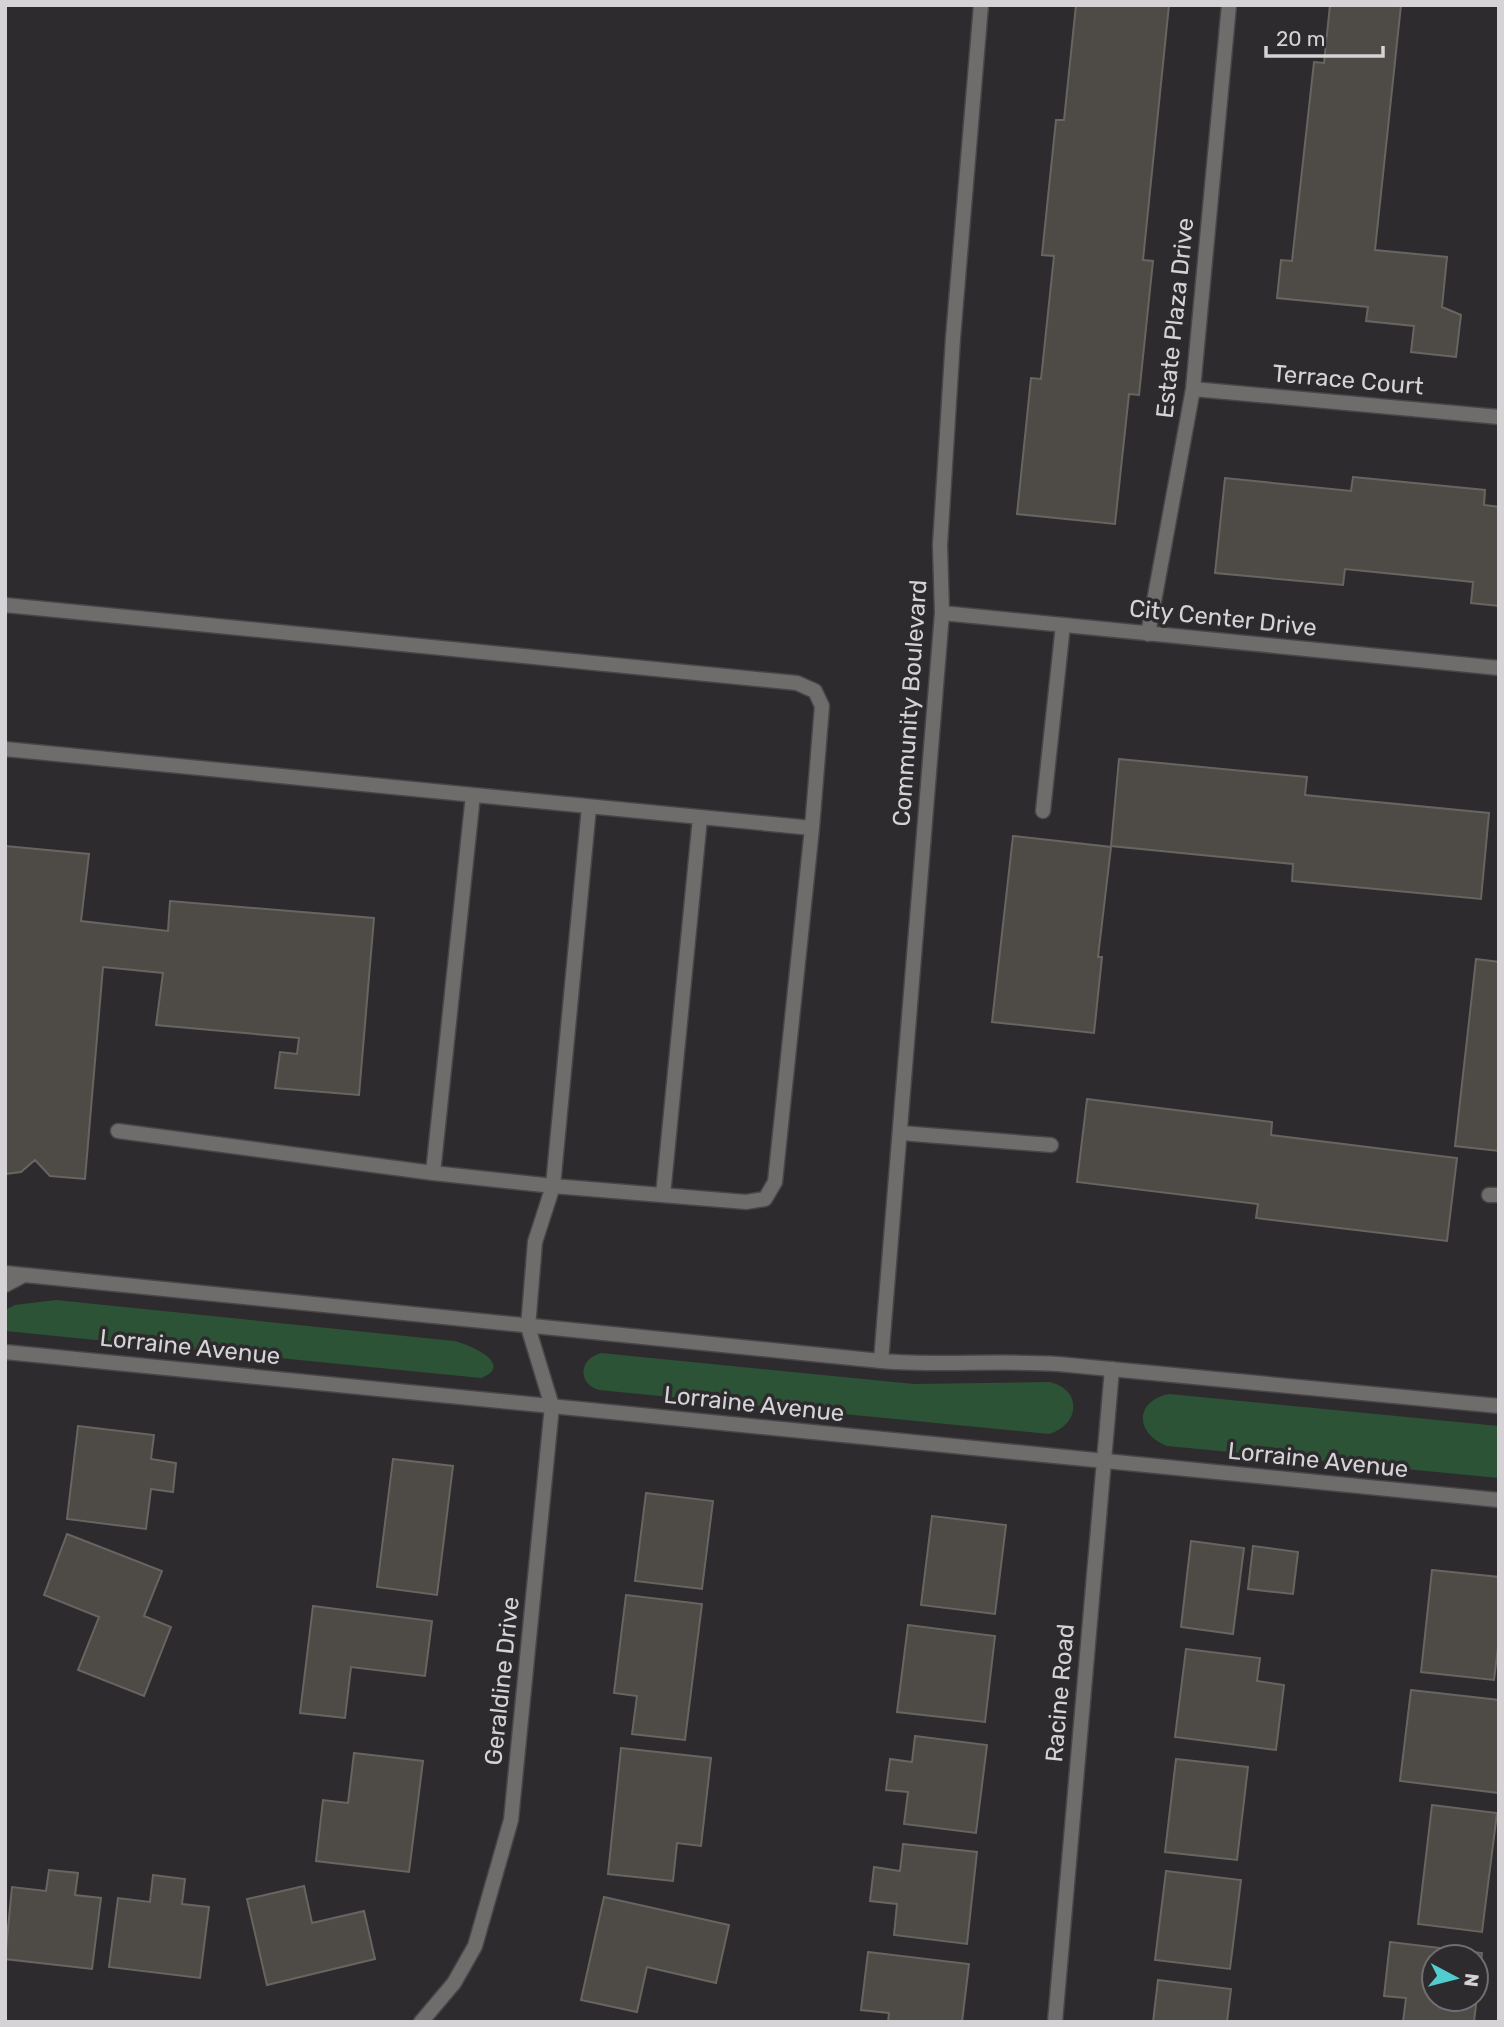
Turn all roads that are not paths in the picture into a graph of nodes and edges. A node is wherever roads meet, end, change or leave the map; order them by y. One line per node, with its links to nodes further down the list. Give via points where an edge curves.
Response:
1 (981, 5): 6 (street, Community Boulevard, via 944,476)
2 (1229, 5): 3 (street, Estate Plaza Drive)
3 (1193, 389): 4 (street, Terrace Court); 8 (street, Estate Plaza Drive)
4 (1499, 417)
5 (5, 605): 15 (street, via 797,683 815,691 822,706)
6 (942, 613): 7 (street, City Center Drive); 17 (street, Community Boulevard)
7 (1063, 625): 8 (street, City Center Drive); 13 (street)
8 (1148, 634): 9 (street, City Center Drive)
9 (1499, 668)
10 (5, 749): 11 (street)
11 (473, 794): 12 (street); 19 (street)
12 (589, 807): 14 (street); 20 (street)
13 (1043, 811)
14 (700, 818): 15 (street); 21 (street)
15 (812, 828): 21 (street, via 775,1182 765,1199 746,1202)
16 (118, 1131): 19 (street)
17 (901, 1133): 18 (street); 27 (street, Community Boulevard)
18 (1051, 1145)
19 (433, 1172): 20 (street)
20 (553, 1186): 21 (street); 25 (street, via 535,1242)
21 (663, 1195)
22 (5, 1273): 23 (street)
23 (24, 1275): 24 (street); 25 (street)
24 (5, 1285)
25 (528, 1327): 27 (street); 29 (street, Geraldine Drive)
26 (5, 1352): 29 (street, Lorraine Avenue)
27 (880, 1361): 28 (street, via 1025,1362)
28 (1112, 1369): 30 (street); 31 (street, Racine Road)
29 (552, 1406): 31 (street, Lorraine Avenue); 33 (street, Geraldine Drive, via 511,1820 475,1946 454,1983)
30 (1499, 1406)
31 (1103, 1461): 32 (street, Lorraine Avenue); 34 (street, Racine Road)
32 (1499, 1500)
33 (421, 2022)
34 (1055, 2022)

